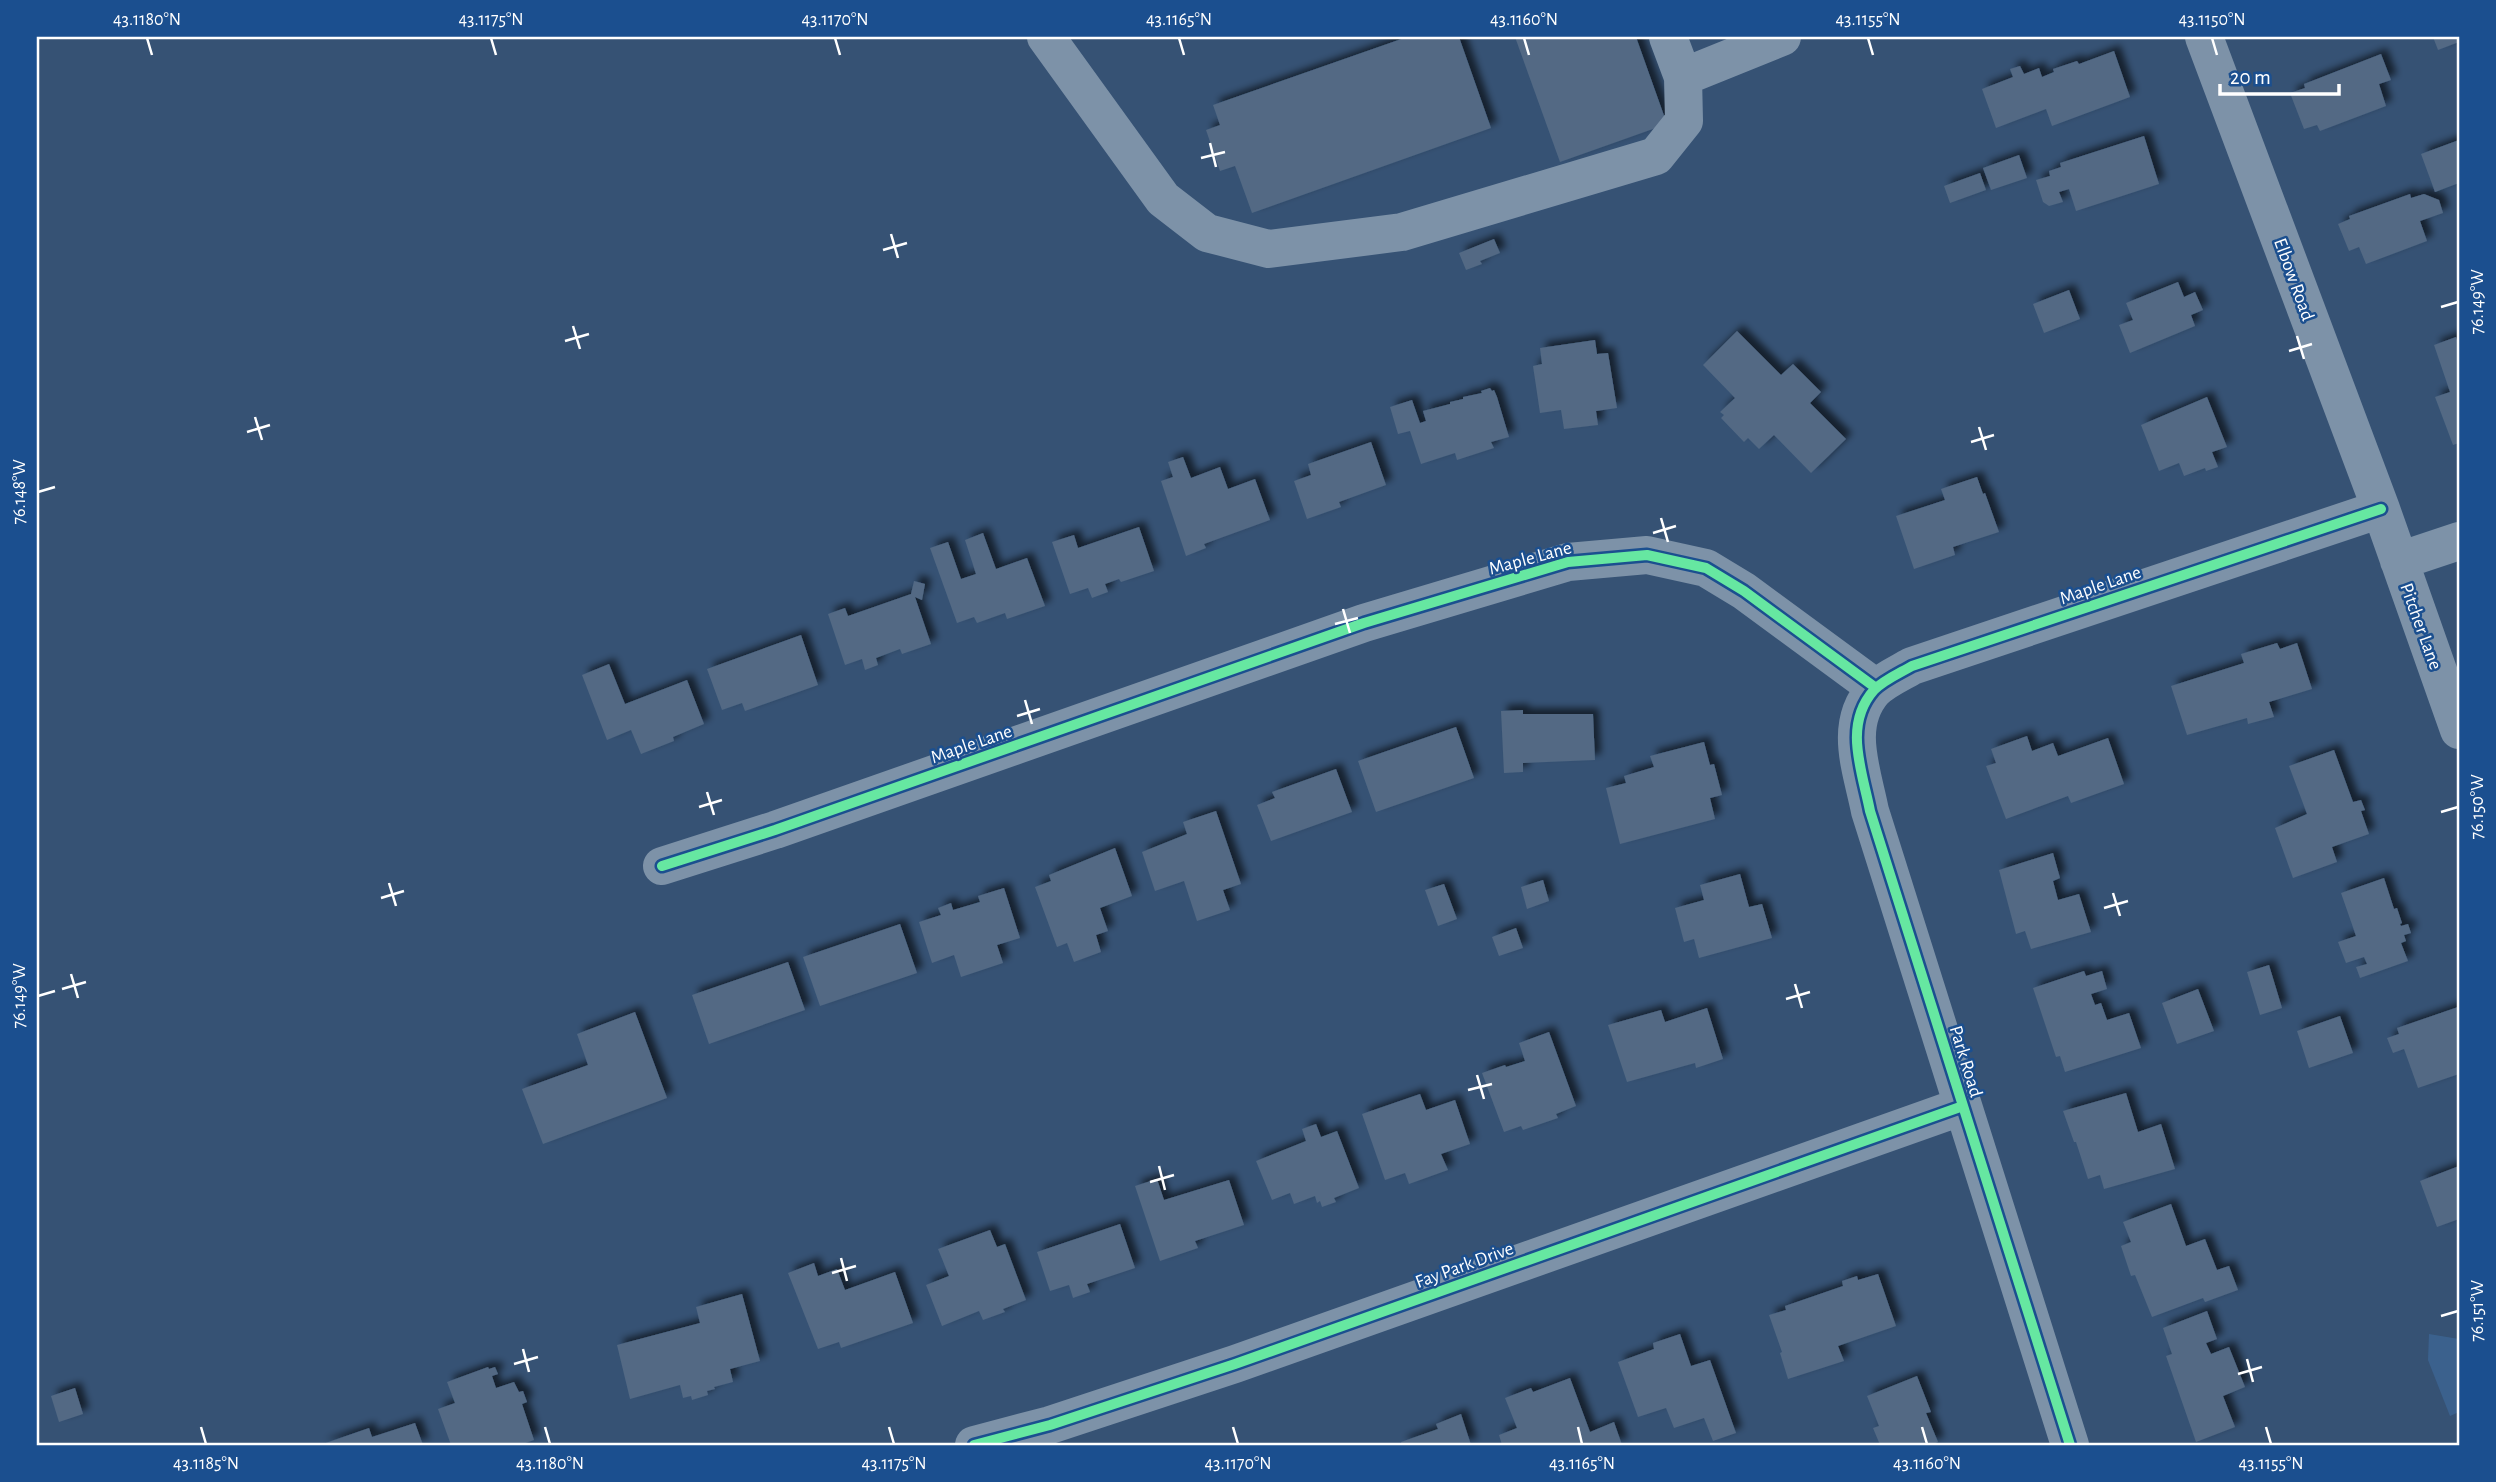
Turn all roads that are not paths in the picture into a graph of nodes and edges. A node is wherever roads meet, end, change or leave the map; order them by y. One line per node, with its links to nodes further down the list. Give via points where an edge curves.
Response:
1 (1046, 37): 5 (street, via 1163,199 1207,233 1269,249 1402,232 1656,156 1684,121)
2 (1668, 37): 5 (street)
3 (1782, 37): 5 (street)
4 (2204, 37): 6 (street, Elbow Road)
5 (1683, 77)
6 (2381, 509): 8 (street, Elbow Road); 9 (street, Maple Lane, via 1912,666)
7 (2459, 541): 8 (street)
8 (2399, 561): 10 (street, Pitcher Lane)
9 (1876, 688): 11 (street, Maple Lane, via 1706,568 1647,555 1568,562 1364,623); 12 (street, Park Road, via 1860,710 1855,738 1870,811)
10 (2459, 730)
11 (662, 866)
12 (1963, 1106): 13 (street, Fay Park Drive, via 1235,1364); 15 (street, Park Road)
13 (1062, 1435): 14 (street, Fay Park Drive)
14 (974, 1445)
15 (2070, 1445)

